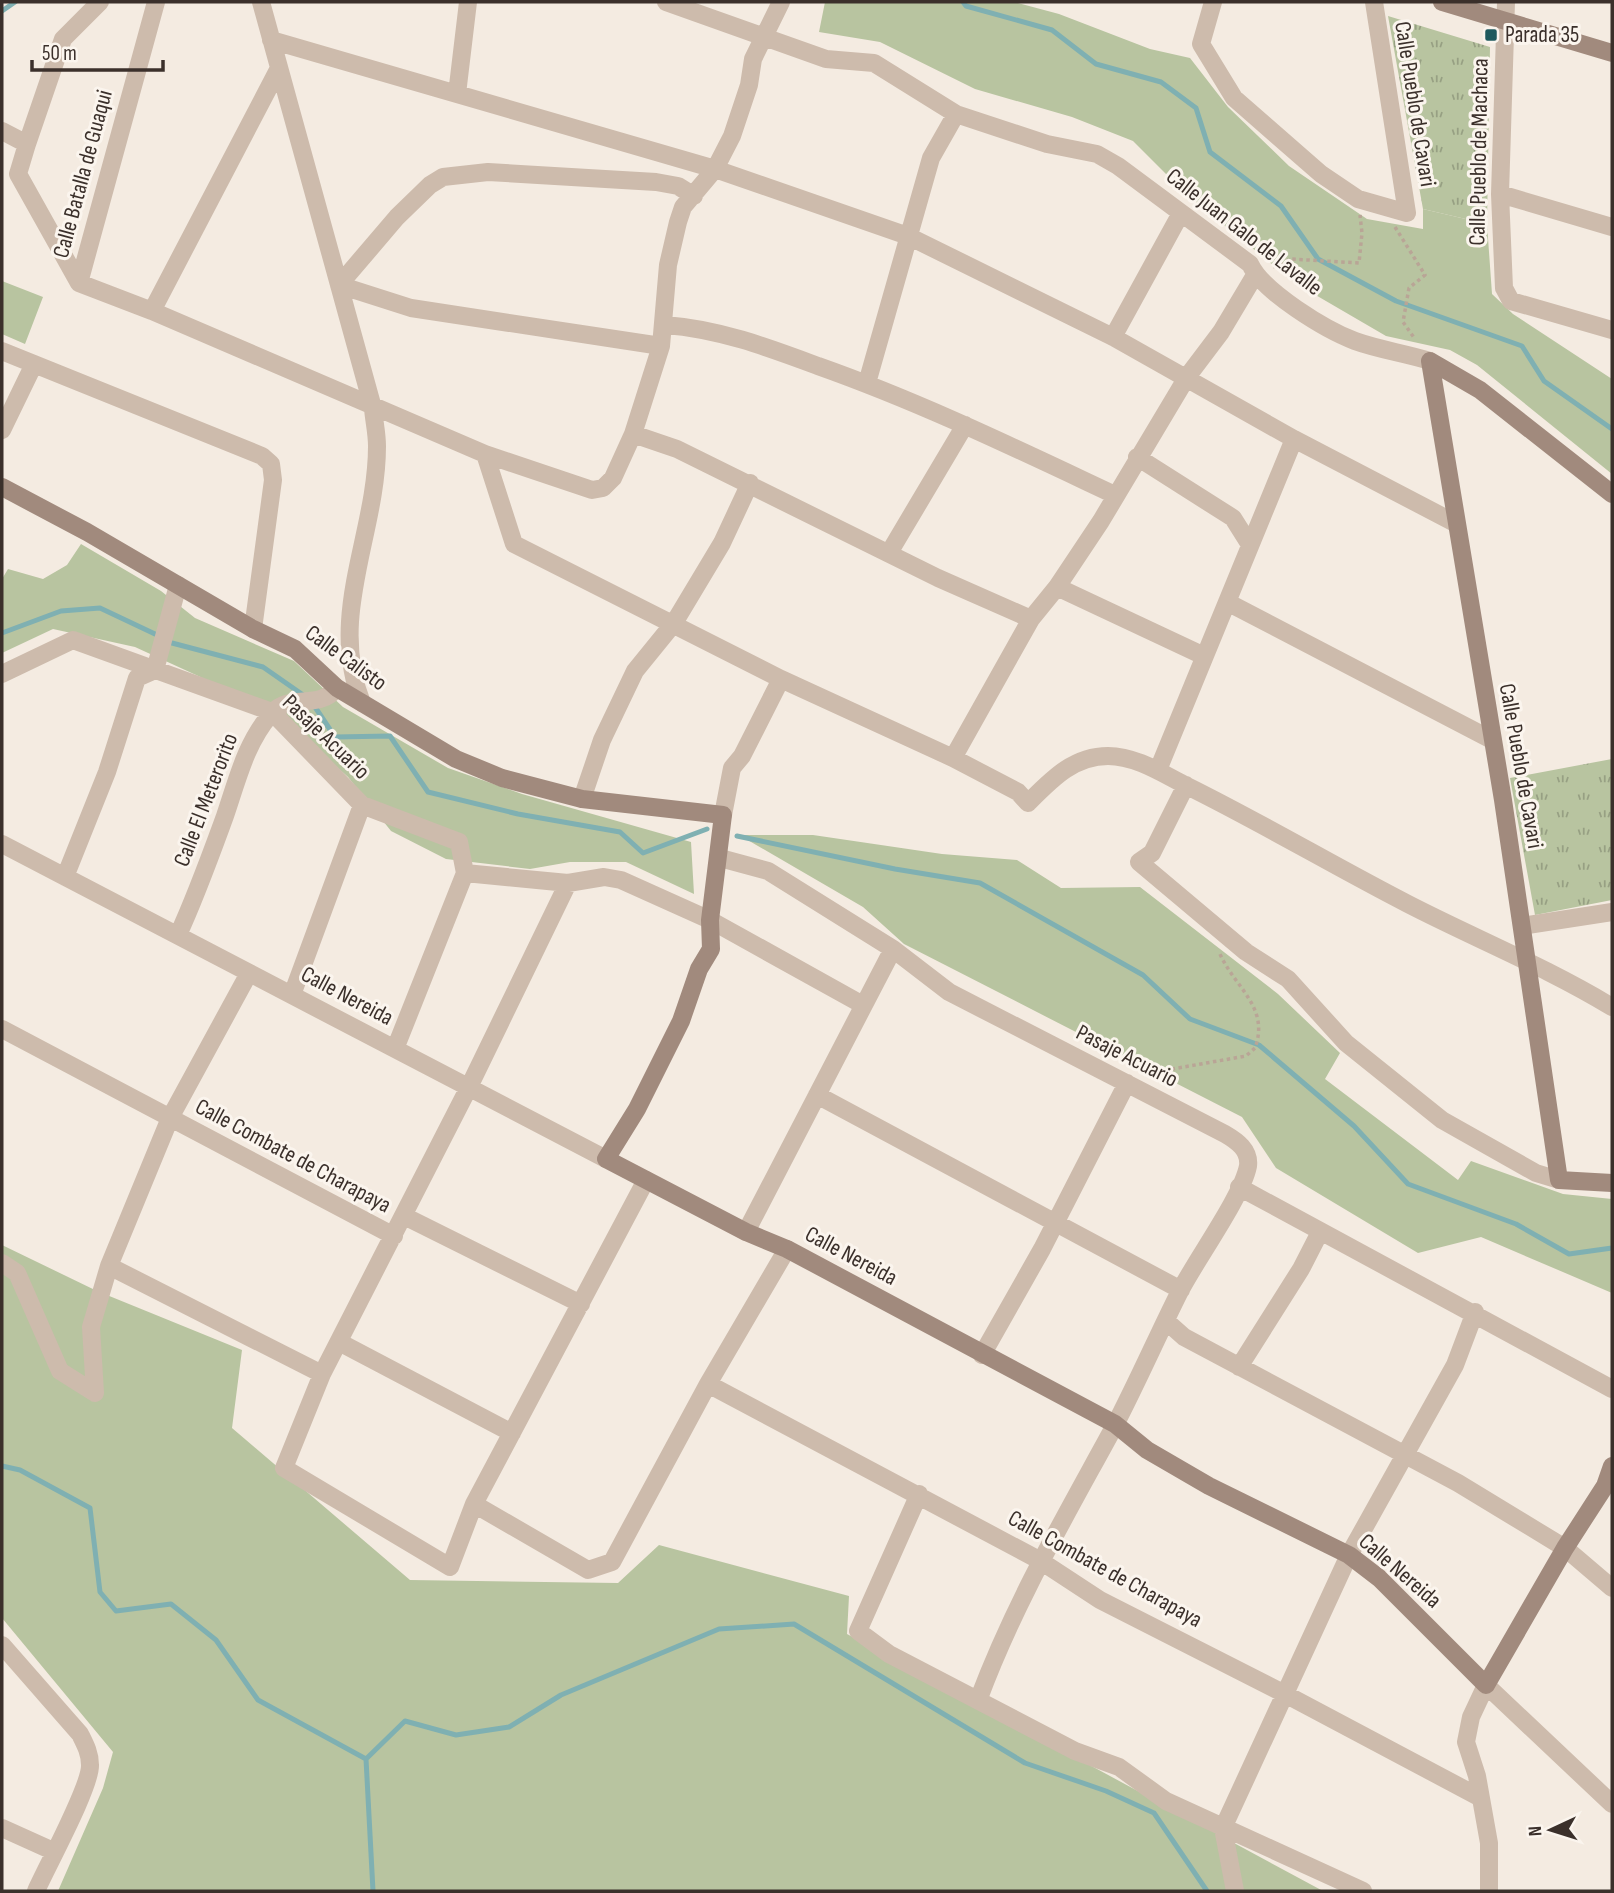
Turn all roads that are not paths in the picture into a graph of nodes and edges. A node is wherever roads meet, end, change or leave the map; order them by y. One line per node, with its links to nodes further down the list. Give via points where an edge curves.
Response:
1 (100, 2): 19 (street, via 62,39)
2 (156, 2): 27 (street, Calle Batalla de Guaqui)
3 (261, 2): 13 (street)
4 (468, 2): 16 (street)
5 (666, 2): 12 (street, Calle Juan Galo de Lavalle)
6 (781, 2): 12 (street, Calle Batalla de Guaqui)
7 (1213, 2): 8 (street, Calle Pueblo de Cavari, via 1201,44 1234,98 1321,174 1358,198 1407,214)
8 (1374, 2)
9 (1442, 2): 11 (street)
10 (1506, 2): 11 (street, Calle Pueblo de Machaca)
11 (1506, 21): 14 (street); 21 (street, Calle Pueblo de Machaca)
12 (766, 35): 17 (street, Calle Juan Galo de Lavalle, via 826,58 874,63); 20 (street, Calle Batalla de Guaqui, via 753,59 732,136)
13 (271, 40): 15 (street); 16 (street)
14 (1612, 54)
15 (278, 70): 28 (street); 29 (street)
16 (457, 94): 20 (street)
17 (956, 114): 23 (street, Calle Juan Galo de Lavalle, via 1047,145 1097,154); 25 (street, via 931,158)
18 (2, 131): 19 (street)
19 (27, 144): 27 (street, via 18,174)
20 (715, 169): 22 (street, Calle Batalla de Guaqui); 25 (street)
21 (1500, 194): 24 (street); 31 (street, Calle Pueblo de Machaca, via 1502,271 1511,301)
22 (694, 196): 28 (street, via 678,186 656,182 488,172 443,177 397,217); 30 (street, Calle Batalla de Guaqui, via 683,207 668,265)
23 (1181, 213): 26 (street, Calle Juan Galo de Lavalle, via 1250,264); 32 (street)
24 (1612, 227)
25 (908, 236): 32 (street); 38 (street)
26 (1255, 275): 35 (street, Calle Juan Galo de Lavalle, via 1290,303 1352,340); 37 (street)
27 (79, 283): 29 (street, Calle Batalla de Guaqui)
28 (339, 285): 33 (street, via 411,308); 39 (street)
29 (152, 311): 39 (street, Calle Batalla de Guaqui)
30 (665, 325): 33 (street, Calle Batalla de Guaqui); 38 (street, via 724,332)
31 (1612, 330)
32 (1113, 337): 37 (street)
33 (661, 346): 42 (street, Calle Batalla de Guaqui)
34 (2, 351): 36 (street)
35 (1430, 361): 48 (street, Calle Juan Galo de Lavalle, via 1480,390); 50 (street, Calle Pueblo de Cavari)
36 (34, 363): 41 (street); 58 (street, via 262,456 271,464 273,480)
37 (1187, 377): 43 (street); 45 (street)
38 (867, 383): 40 (street)
39 (373, 408): 44 (street, Calle Batalla de Guaqui); 64 (street, via 377,446 348,640 349,662)
40 (965, 425): 49 (street); 52 (street)
41 (2, 430)
42 (633, 434): 44 (street, Calle Batalla de Guaqui, via 613,478 603,488 592,490); 46 (street)
43 (1294, 439): 50 (street); 51 (street)
44 (485, 454): 57 (street, via 514,544)
45 (1138, 457): 49 (street); 51 (street, via 1233,518)
46 (750, 483): 52 (street); 57 (street, via 722,543)
47 (2, 487): 53 (street, Calle Calisto)
48 (1611, 494)
49 (1115, 495): 54 (street)
50 (1455, 523): 66 (street, Calle Pueblo de Cavari)
51 (1250, 545): 55 (street)
52 (889, 554): 56 (street)
53 (178, 585): 58 (street, Calle Calisto); 60 (street)
54 (1058, 587): 56 (street); 59 (street)
55 (1227, 602): 59 (street); 66 (street)
56 (1031, 619): 67 (street)
57 (674, 623): 62 (street); 70 (street, via 635,671 602,740)
58 (253, 629): 63 (street, Calle Calisto, via 295,649)
59 (1205, 656): 68 (street)
60 (155, 670): 61 (street, Pasaje Acuario, via 73,640); 65 (street, Pasaje Acuario); 76 (street, via 137,678 107,772)
61 (2, 674)
62 (781, 679): 67 (street); 72 (street, via 732,768)
63 (337, 688): 64 (street, Calle Calisto); 65 (street, via 318,702 287,702)
64 (362, 703): 70 (street, Calle Calisto, via 457,759 502,778)
65 (272, 712): 71 (street, Pasaje Acuario); 81 (street, Calle El Meterorito, via 253,740)
66 (1492, 740): 80 (street, Calle Pueblo de Cavari)
67 (953, 758): 68 (street, via 1018,792 1028,803 1060,772 1093,758 1110,756)
68 (1158, 769): 69 (street)
69 (1186, 785): 83 (street, via 1408,904); 96 (street, via 1152,853 1139,862 1246,952 1288,979 1346,1044 1441,1119 1536,1173)
70 (582, 799): 72 (street, Calle Calisto)
71 (362, 805): 75 (street, Pasaje Acuario, via 459,842); 85 (street)
72 (723, 816): 74 (street)
73 (2, 844): 76 (street, Calle Nereida)
74 (720, 858): 79 (street); 82 (street, Pasaje Acuario, via 768,871)
75 (465, 873): 77 (street); 89 (street)
76 (65, 877): 81 (street, Calle Nereida)
77 (568, 883): 79 (street, via 604,877 621,880); 91 (street)
78 (1612, 912): 80 (street)
79 (710, 920): 86 (street); 94 (street, via 711,949 681,1021 626,1131)
80 (1522, 926): 83 (street, Calle Pueblo de Cavari)
81 (178, 936): 84 (street, Calle Nereida)
82 (893, 949): 86 (street); 90 (street, Pasaje Acuario, via 949,992)
83 (1527, 959): 87 (street); 96 (street, Calle Pueblo de Cavari)
84 (249, 973): 85 (street, Calle Nereida); 93 (street)
85 (292, 995): 89 (street, Calle Nereida)
86 (863, 1005): 92 (street)
87 (1612, 1007)
88 (2, 1029): 93 (street, Calle Combate de Charapaya)
89 (395, 1049): 91 (street, Calle Nereida)
90 (1127, 1083): 98 (street, Pasaje Acuario, via 1238,1142 1247,1154 1248,1166); 100 (street)
91 (469, 1087): 94 (street, Calle Nereida); 99 (street)
92 (817, 1095): 100 (street); 101 (street)
93 (170, 1118): 103 (street, Calle Combate de Charapaya); 106 (street, Calle Combate de Charapaya)
94 (606, 1159): 95 (street, Calle Nereida)
95 (646, 1180): 101 (street, Calle Nereida); 108 (street)
96 (1559, 1180): 97 (street)
97 (1612, 1183)
98 (1239, 1187): 102 (street); 107 (street, Pasaje Acuario)
99 (404, 1216): 103 (street); 108 (street, Calle Combate de Charapaya)
100 (1054, 1222): 107 (street); 112 (street)
101 (746, 1232): 104 (street, Calle Nereida)
102 (1320, 1232): 109 (street); 113 (street)
103 (394, 1236): 111 (street)
104 (787, 1249): 112 (street, Calle Nereida); 115 (street)
105 (2, 1263): 106 (street, Calle Combate de Charapaya, via 17,1273 60,1371 95,1393 91,1327)
106 (109, 1266): 114 (street)
107 (1181, 1290): 110 (street, Pasaje Acuario)
108 (581, 1304): 118 (street)
109 (1475, 1312): 116 (street); 119 (street, via 1455,1365)
110 (1166, 1321): 113 (street, via 1184,1338); 117 (street, Pasaje Acuario)
111 (338, 1342): 114 (street); 118 (street)
112 (982, 1355): 117 (street, Calle Nereida)
113 (1239, 1367): 119 (street)
114 (322, 1374): 122 (street, via 284,1468 450,1567)
115 (708, 1384): 121 (street, Calle Combate de Charapaya); 122 (street, via 612,1562 588,1570)
116 (1612, 1389)
117 (1115, 1424): 124 (street, Calle Nereida, via 1147,1450 1209,1486); 125 (street, Pasaje Acuario)
118 (512, 1433): 122 (street)
119 (1404, 1454): 123 (street); 124 (street)
120 (1612, 1466): 123 (street, via 1605,1486)
121 (919, 1494): 125 (street, Calle Combate de Charapaya); 130 (street, via 858,1631 888,1654)
122 (474, 1504)
123 (1565, 1548): 126 (street); 128 (street)
124 (1349, 1555): 128 (street, Calle Nereida, via 1379,1578); 129 (street)
125 (1039, 1560): 129 (street, Calle Combate de Charapaya, via 1100,1600); 130 (street, Pasaje Acuario, via 1003,1634)
126 (1612, 1588)
127 (2, 1645): 135 (street, via 88,1749 91,1767 84,1790)
128 (1486, 1685): 131 (street, via 1471,1717 1466,1742); 132 (street, Calle Nereida)
129 (1283, 1693): 131 (street, Calle Combate de Charapaya); 134 (street)
130 (979, 1698): 134 (street, via 1075,1751 1119,1767 1166,1801)
131 (1479, 1797): 139 (street, via 1489,1843)
132 (1612, 1804)
133 (2, 1828): 135 (street)
134 (1223, 1828): 137 (street); 138 (street)
135 (53, 1851): 136 (street)
136 (36, 1891)
137 (1235, 1891)
138 (1363, 1891)
139 (1489, 1891)

